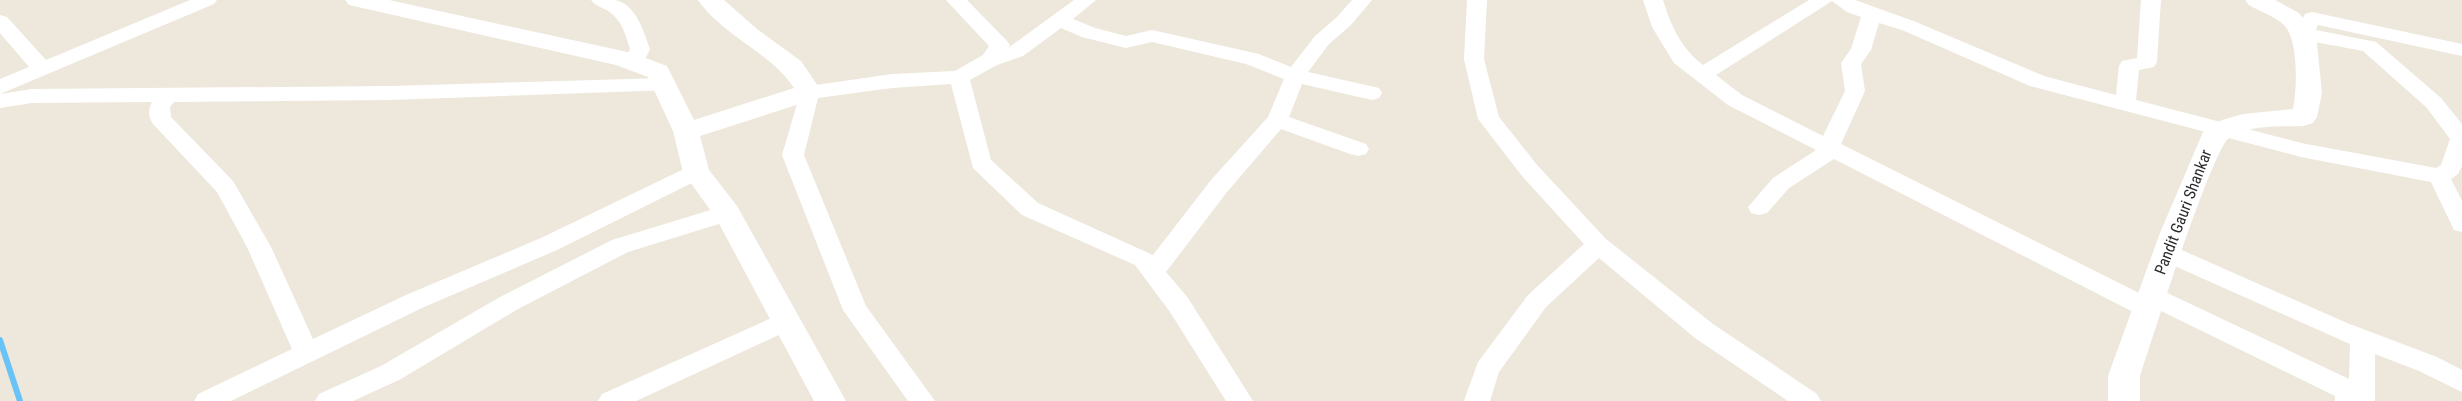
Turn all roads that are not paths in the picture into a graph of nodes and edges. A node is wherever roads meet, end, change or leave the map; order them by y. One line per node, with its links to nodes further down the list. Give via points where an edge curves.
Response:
1 (207, 0): 21 (street)
2 (357, 0): 20 (street)
3 (601, 0): 20 (street, via 618,9 631,23 640,49)
4 (710, 0): 27 (street, via 748,34 792,66)
5 (956, 0): 19 (street, via 1000,44)
6 (1086, 0): 16 (street)
7 (1362, 0): 23 (street, via 1322,40)
8 (1477, 0): 43 (street, via 1474,60 1489,119 1530,172)
9 (1653, 0): 22 (street, via 1662,27 1681,58)
10 (1823, 0): 22 (street)
11 (1841, 0): 14 (street)
12 (2151, 0): 31 (street, via 2147,62 2129,66)
13 (2257, 0): 17 (street, via 2291,18)
14 (1872, 14): 31 (street, via 1909,26 2037,81); 36 (street, via 1861,50 1851,63 1855,91)
15 (0, 21): 21 (street)
16 (1060, 21): 19 (street, via 1016,52); 23 (street, via 1089,34 1126,42 1152,36 1252,59)
17 (2304, 34): 18 (street, via 2312,18); 33 (street, via 2310,93 2304,117); 35 (street, via 2369,46 2434,102)
18 (2462, 50)
19 (990, 60): 24 (street)
20 (634, 63): 25 (street, via 658,72)
21 (42, 69): 26 (street)
22 (1702, 74): 36 (street, via 1735,100)
23 (1294, 76): 28 (street); 32 (street)
24 (959, 77): 27 (street, via 892,81); 45 (street, via 981,163 1030,209 1143,259)
25 (664, 85): 29 (street); 34 (street)
26 (0, 87)
27 (810, 92): 34 (street); 55 (street, via 794,155 855,310)
28 (1372, 93)
29 (168, 95): 30 (street, via 32,96); 49 (street, via 160,106 160,119 225,187 259,247)
30 (0, 101)
31 (2125, 103): 33 (street)
32 (1277, 120): 37 (street); 45 (street, via 1219,186)
33 (2221, 128): 39 (street, via 2301,150); 44 (street, Pandit Gauri Shankar, via 2212,138)
34 (686, 131): 38 (street)
35 (2462, 138): 39 (street, via 2450,169)
36 (1829, 147): 40 (street, via 1824,157 1781,183); 46 (street)
37 (1358, 149)
38 (696, 172): 41 (street); 49 (street, via 549,244 415,301)
39 (2439, 176): 42 (street)
40 (1759, 206)
41 (727, 213): 47 (street); 52 (street, via 620,246 509,303 390,373)
42 (2462, 224)
43 (1598, 245): 57 (street, via 1537,301 1487,369); 58 (street, via 1704,331)
44 (2167, 253): 46 (street, Pandit Gauri Shankar); 48 (street)
45 (1154, 272): 56 (street, via 1179,304)
46 (2150, 302): 59 (street, Pandit Gauri Shankar, via 2124,376); 60 (street, via 2347,390)
47 (785, 321): 53 (street); 54 (street)
48 (2362, 339): 50 (street, via 2428,364); 61 (street)
49 (307, 354): 51 (street)
50 (2462, 382)
51 (207, 401)
52 (328, 401)
53 (611, 401)
54 (830, 401)
55 (922, 401)
56 (1240, 401)
57 (1477, 401)
58 (1808, 401)
59 (2124, 401)
60 (2348, 401)
61 (2362, 401)

